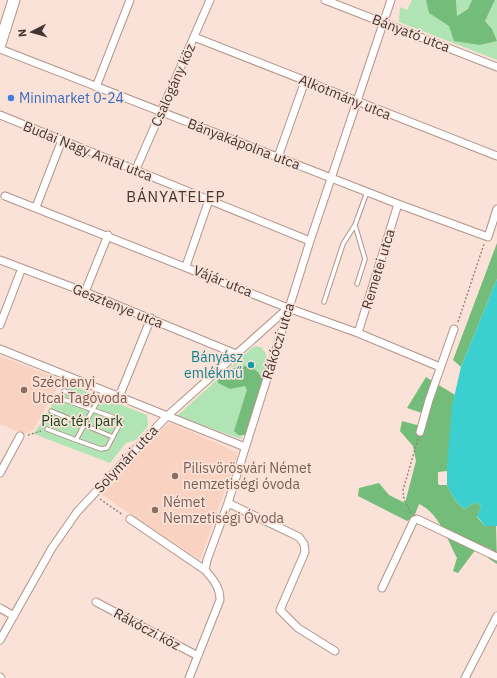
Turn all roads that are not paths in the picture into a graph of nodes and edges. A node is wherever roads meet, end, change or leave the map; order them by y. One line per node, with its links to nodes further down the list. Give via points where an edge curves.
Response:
1 (14, 0): 8 (main road)
2 (130, 0): 12 (street)
3 (210, 0): 7 (street, Csalogány köz)
4 (325, 0): 6 (street, Bányató utca)
5 (392, 0): 6 (street, Rákóczi utca)
6 (384, 22): 10 (street, Bányató utca); 13 (street, Rákóczi utca)
7 (194, 37): 11 (street, Alkotmány utca); 14 (street, Csalogány köz)
8 (0, 44)
9 (0, 49): 12 (street, Bányakápolna utca)
10 (497, 67)
11 (305, 80): 13 (street, Alkotmány utca); 18 (street)
12 (96, 87): 14 (street, Bányakápolna utca)
13 (356, 102): 17 (street, Alkotmány utca); 20 (street, Rákóczi utca)
14 (160, 112): 18 (street, Bányakápolna utca); 19 (street, Csalogány köz)
15 (0, 115): 16 (street, Budai Nagy Antal utca)
16 (62, 140): 19 (street, Budai Nagy Antal utca); 25 (street)
17 (497, 156)
18 (278, 157): 20 (street, Bányakápolna utca)
19 (136, 170): 23 (street, Budai Nagy Antal utca)
20 (332, 177): 21 (street, Bányakápolna utca); 29 (street, Rákóczi utca)
21 (367, 191): 24 (street, Bányakápolna utca); 27 (lane)
22 (5, 196): 25 (street, Vájár utca)
23 (209, 200): 29 (street, Budai Nagy Antal utca); 31 (street)
24 (398, 204): 26 (street, Bányakápolna utca, via 488,237); 40 (street, Remetei utca)
25 (36, 207): 28 (street, Vájár utca)
26 (497, 209)
27 (355, 225): 33 (lane, via 365,259); 35 (lane, via 343,244)
28 (108, 235): 31 (street, Vájár utca); 34 (street)
29 (310, 241): 36 (street, Rákóczi utca)
30 (0, 260): 32 (street, Gesztenye utca)
31 (186, 266): 36 (street, Vájár utca)
32 (22, 268): 34 (street, Gesztenye utca); 38 (street)
33 (357, 284)
34 (86, 292): 37 (street, Gesztenye utca)
35 (324, 302)
36 (288, 308): 40 (street, Vájár utca); 42 (street, Solymári utca); 56 (street, Rákóczi utca)
37 (151, 318): 42 (street, Gesztenye utca); 45 (street)
38 (0, 325)
39 (454, 329): 43 (street)
40 (358, 333): 43 (street, Vájár utca)
41 (0, 349): 44 (street)
42 (236, 354): 49 (street, Solymári utca)
43 (440, 368): 52 (street)
44 (104, 391): 45 (street); 47 (lane)
45 (119, 397): 49 (street)
46 (88, 400): 47 (lane, via 64,391 60,398)
47 (93, 410): 50 (lane); 54 (lane, via 121,422)
48 (51, 412): 50 (lane)
49 (166, 416): 56 (street); 65 (street, Solymári utca, via 77,512 52,548)
50 (84, 425): 54 (lane); 55 (lane)
51 (47, 429): 55 (lane)
52 (420, 432)
53 (20, 436): 57 (street)
54 (113, 437): 55 (lane, via 107,448 101,450)
55 (76, 440)
56 (245, 447): 58 (street, Rákóczi utca)
57 (0, 473)
58 (228, 503): 61 (street, Rákóczi utca); 68 (street, via 299,537 304,544 305,552 280,610 298,628)
59 (130, 519): 61 (street)
60 (497, 557): 62 (street, via 414,520)
61 (205, 570): 69 (street, via 220,591 220,600)
62 (382, 588)
63 (96, 602): 69 (street, Rákóczi köz)
64 (0, 608): 65 (street)
65 (14, 616): 67 (street, Solymári utca)
66 (497, 616): 71 (street)
67 (0, 640)
68 (335, 651)
69 (198, 656): 70 (street)
70 (189, 678)
71 (465, 678)

